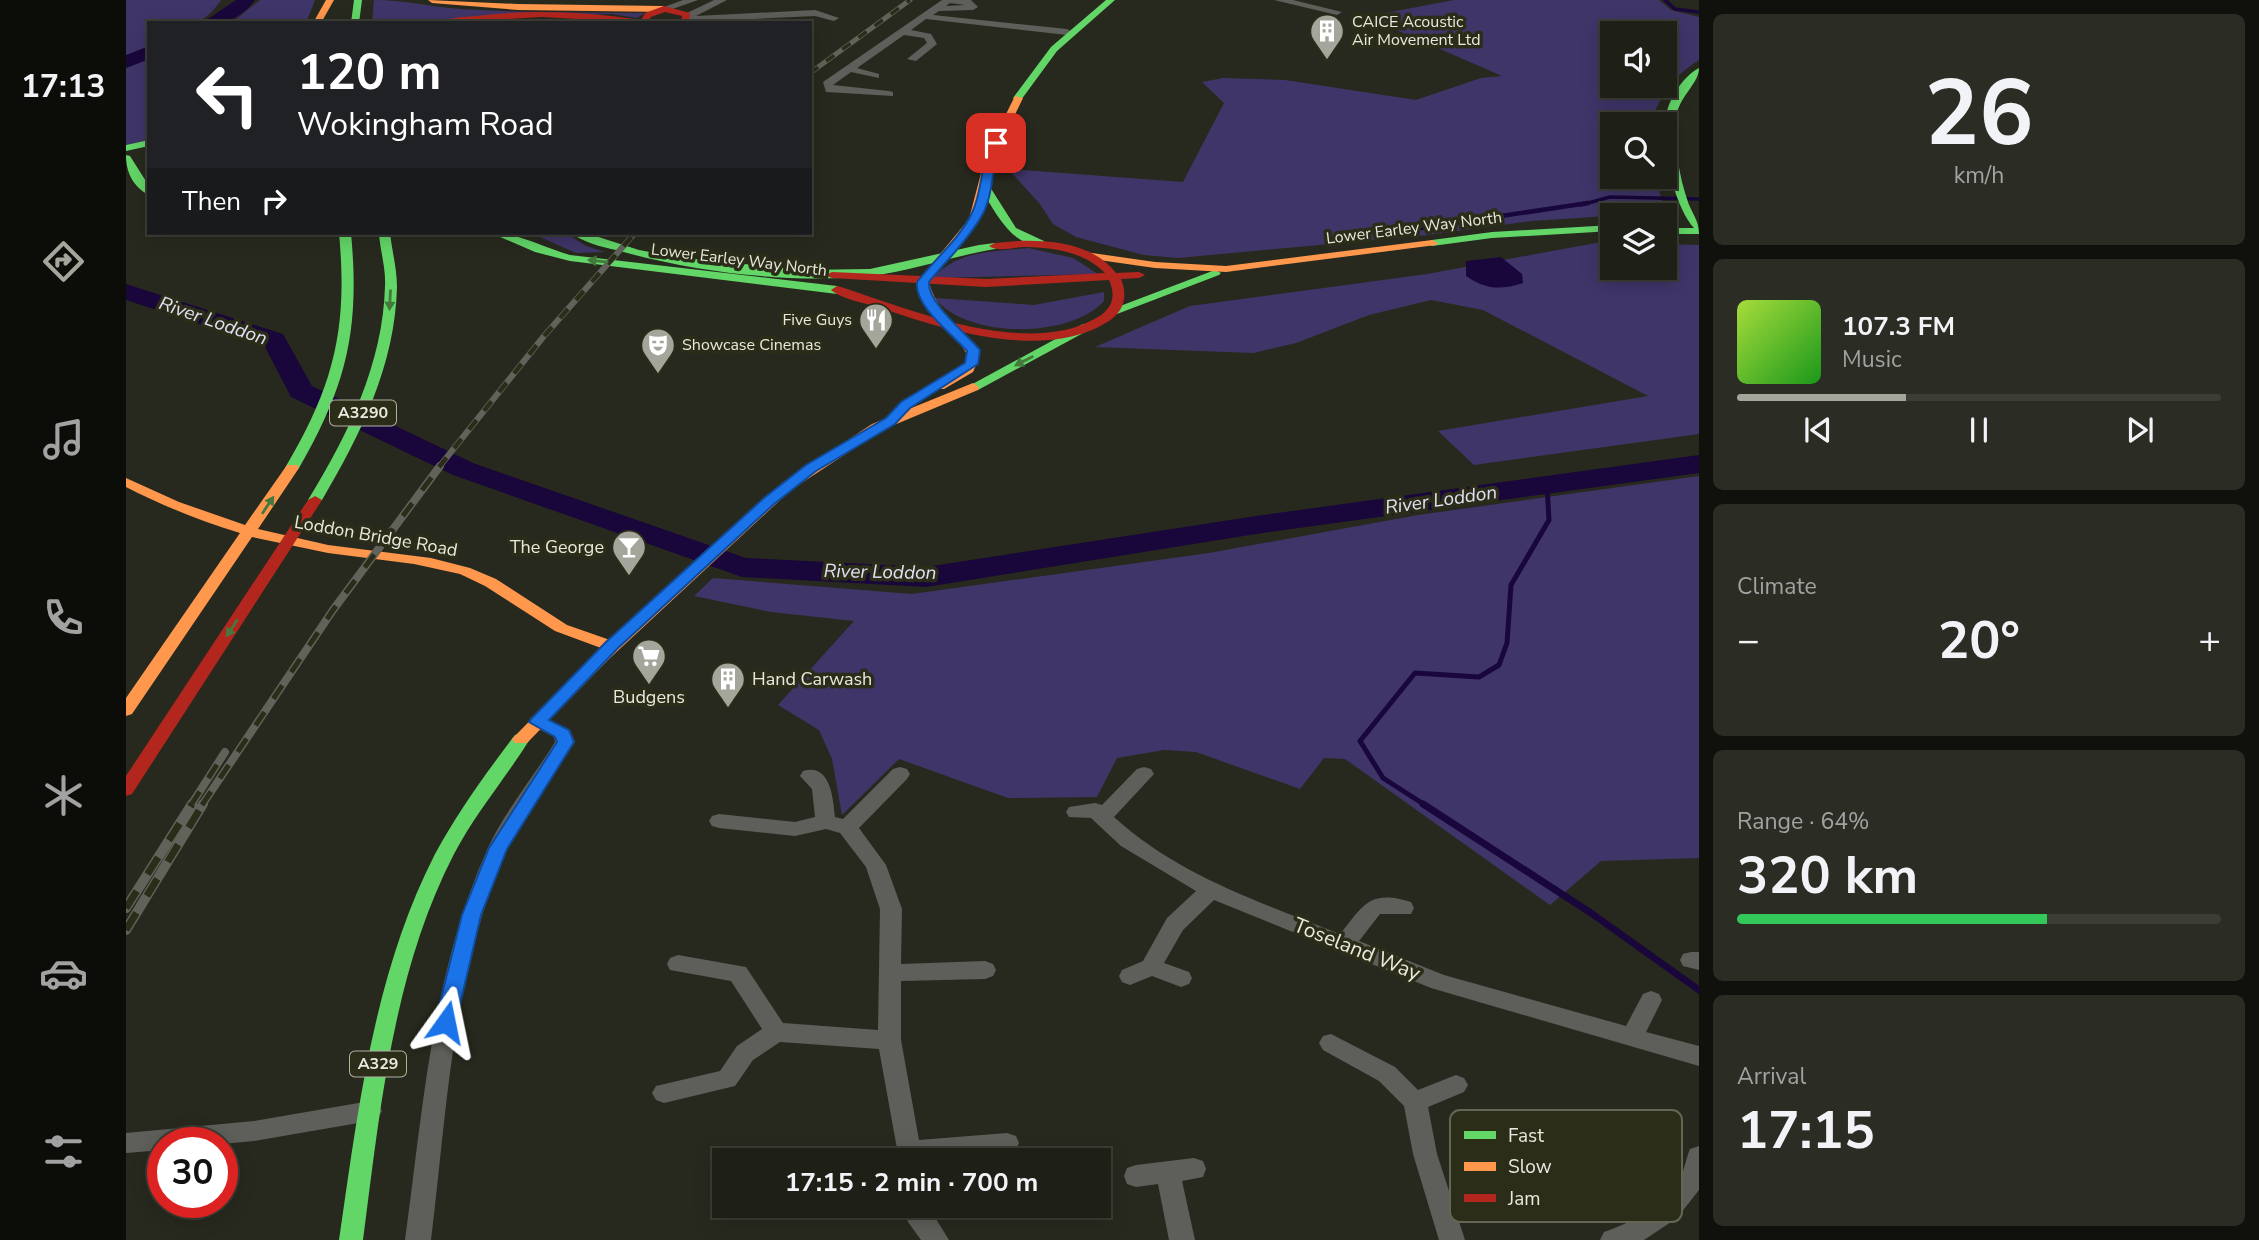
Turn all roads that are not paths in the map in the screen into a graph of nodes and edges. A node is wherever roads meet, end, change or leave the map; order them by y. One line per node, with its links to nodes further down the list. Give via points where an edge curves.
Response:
1 (331, 0): 13 (main road); 14 (main road)
2 (358, 0): 15 (main road)
3 (432, 0): 8 (main road, via 517,7)
4 (948, 0): 10 (street); 10 (street, via 968,2 972,8)
5 (1111, 0): 20 (main road)
6 (1279, 0): 9 (street)
7 (719, 2): 12 (street)
8 (664, 9): 12 (main road); 18 (main road)
9 (1337, 12)
10 (932, 13): 19 (street); 20 (street)
11 (783, 16): 12 (street)
12 (687, 17)
13 (318, 21)
14 (328, 21)
15 (355, 21)
16 (456, 21): 17 (main road, via 573,13)
17 (634, 21)
18 (644, 21)
19 (905, 32): 21 (street, via 928,36 932,44); 22 (street)
20 (1067, 32): 30 (main road, via 1035,71 992,151)
21 (912, 59)
22 (849, 69): 24 (street); 25 (street, via 827,84 830,90)
23 (1699, 71): 32 (main road, via 1675,99 1669,138)
24 (875, 76)
25 (889, 94)
26 (147, 143): 27 (main road)
27 (126, 148)
28 (147, 157): 29 (main road)
29 (130, 164): 31 (main road, via 137,182)
30 (986, 189): 40 (main road, via 1012,230); 42 (main road, via 972,224)
31 (147, 190)
32 (1690, 206): 33 (main road)
33 (1677, 219)
34 (1600, 228): 44 (main road, Lower Earley Way North, via 1465,238)
35 (345, 235): 55 (main road, A3290, one-way to 35, via 312,435 333,392 353,308)
36 (384, 235): 60 (main road, A3290, one-way to 60, via 390,266 389,312 384,352 373,386 332,472)
37 (502, 235): 41 (main road)
38 (522, 235): 41 (main road, Lower Earley Way North)
39 (581, 235): 45 (main road, Lower Earley Way North, via 636,253)
40 (1045, 245): 42 (main road, Lower Earley Way North, via 1002,244); 43 (main road)
41 (556, 255): 48 (main road, Lower Earley Way North, one-way to 41)
42 (944, 255): 45 (main road, Lower Earley Way North, via 878,271); 47 (main road)
43 (1085, 255): 44 (main road, Lower Earley Way North); 46 (main road, via 1101,263)
44 (1199, 273): 46 (main road, Lower Earley Way North); 49 (main road, Lower Earley Way North, via 1181,287 1156,292)
45 (824, 274): 47 (main road, Lower Earley Way North)
46 (1117, 282): 47 (main road, Lower Earley Way North); 49 (main road, via 1119,301)
47 (924, 289): 48 (main road, Lower Earley Way North); 50 (main road, A329)
48 (836, 290): 50 (main road, Lower Earley Way North)
49 (1114, 312): 51 (main road, A329)
50 (953, 327): 51 (main road, A329, via 1016,336); 52 (main road, A329, via 973,350 972,364 906,405)
51 (1083, 328): 52 (main road, A329, one-way to 52, via 920,412)
52 (890, 421): 54 (main road, A329, via 811,468)
53 (126, 482): 54 (main road, Loddon Bridge Road, via 169,505 229,526 313,547 464,571 489,581 568,632)
54 (611, 646): 56 (main road, A329)
55 (126, 710)
56 (538, 722): 81 (main road, A329, via 489,780 434,869 406,947); 94 (street, via 563,734 565,742 498,848 468,927 446,1022)
57 (900, 774): 64 (street)
58 (1144, 775): 62 (street)
59 (810, 776): 64 (street, via 822,787)
60 (126, 790)
61 (1076, 812): 62 (street, via 1095,810)
62 (1102, 817): 65 (street, Toseland Way, via 1128,841)
63 (719, 821): 64 (street, via 795,829)
64 (836, 824): 70 (street, via 876,866 891,909)
65 (1211, 890): 67 (street, Toseland Way); 71 (street, via 1175,924 1140,972)
66 (1403, 908): 67 (street, via 1371,900)
67 (1345, 943): 74 (street, Toseland Way, via 1439,982)
68 (678, 964): 73 (street, via 738,973)
69 (985, 970): 70 (street)
70 (890, 973): 75 (street)
71 (1181, 978)
72 (1651, 1000): 74 (street)
73 (776, 1032): 75 (street); 79 (street, via 745,1053 727,1079)
74 (1632, 1037): 77 (street, Toseland Way)
75 (889, 1040): 84 (street)
76 (1331, 1043): 80 (street, via 1387,1074)
77 (1699, 1056)
78 (1456, 1085): 80 (street)
79 (664, 1093)
80 (1415, 1102): 97 (street)
81 (370, 1111): 82 (street, via 254,1131); 93 (main road, A329)
82 (126, 1143)
83 (1007, 1143): 85 (street)
84 (909, 1148)
85 (967, 1148)
86 (1698, 1166): 90 (street)
87 (1194, 1169): 88 (street)
88 (1168, 1172): 89 (street); 96 (street)
89 (1136, 1175)
90 (1682, 1196)
91 (921, 1218): 95 (street)
92 (1652, 1222): 98 (street, via 1637,1233)
93 (351, 1240)
94 (418, 1240)
95 (936, 1240)
96 (1182, 1240)
97 (1451, 1240)
98 (1613, 1240)

